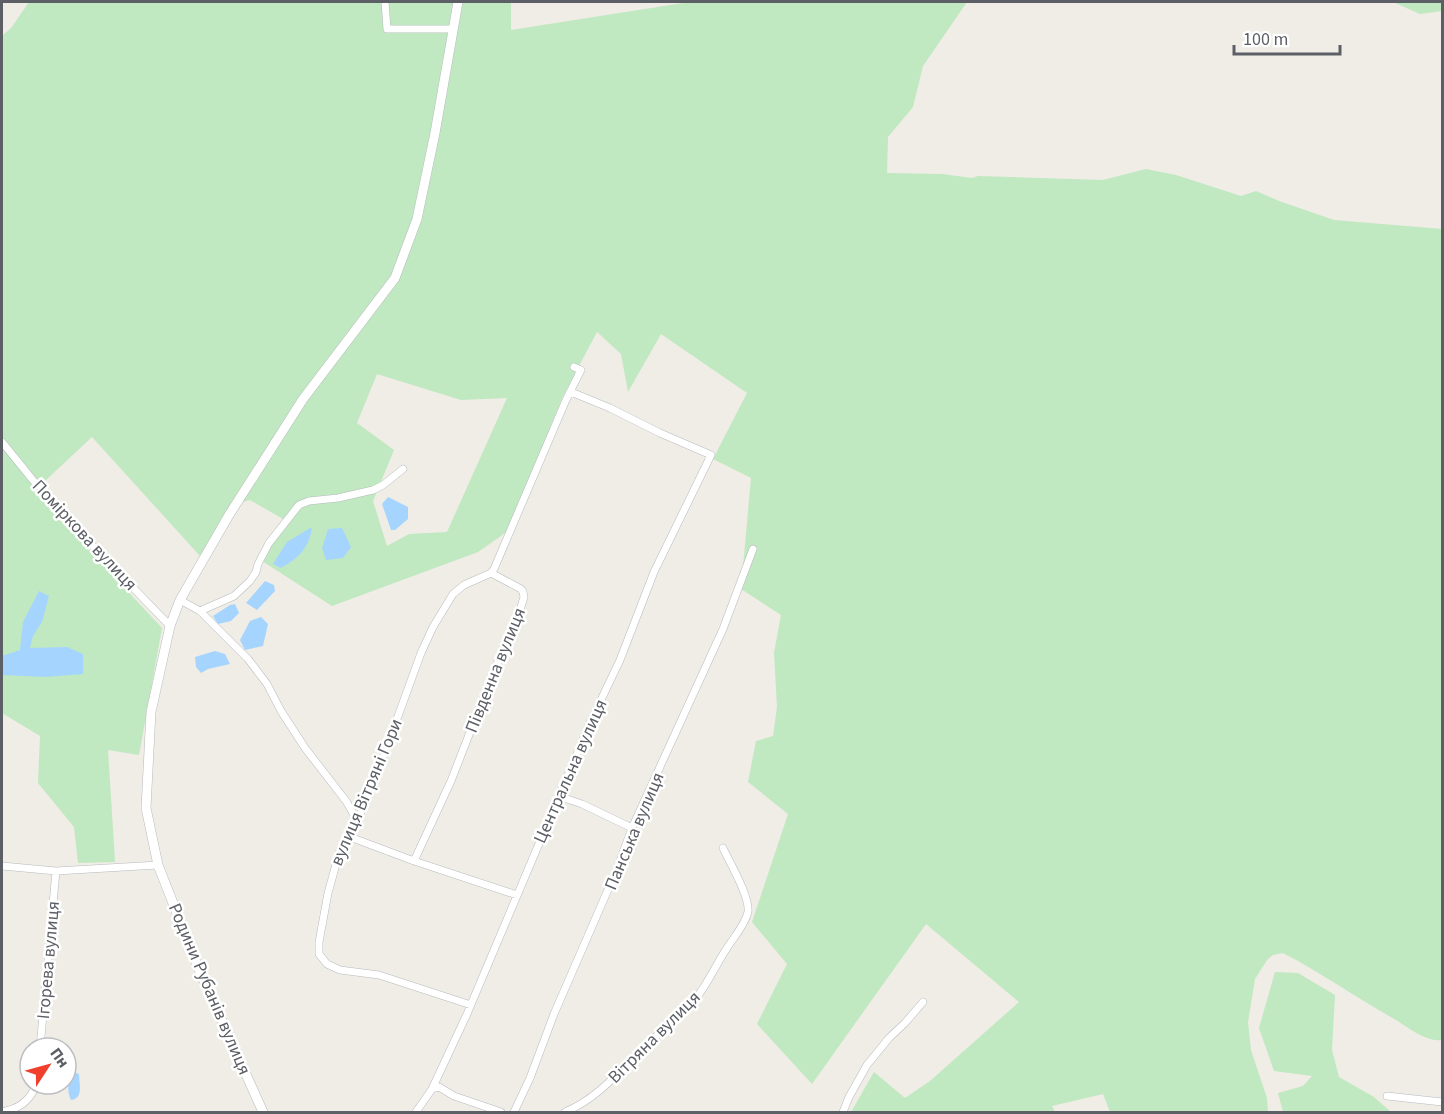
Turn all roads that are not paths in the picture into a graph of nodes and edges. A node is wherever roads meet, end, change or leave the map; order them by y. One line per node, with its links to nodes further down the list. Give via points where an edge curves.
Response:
1 (385, 2): 3 (street, via 387,29)
2 (458, 2): 3 (street, Родини Рубанів вулиця)
3 (453, 29): 10 (street, Родини Рубанів вулиця, via 417,219 395,278 303,399)
4 (574, 367): 5 (street, via 581,370)
5 (571, 392): 9 (street); 13 (street, Центральна вулиця, via 711,455 654,572 620,660)
6 (2, 442): 12 (street, Поміркова вулиця, via 88,541)
7 (404, 469): 11 (street, via 373,490 299,505 269,543 250,581 234,596)
8 (753, 549): 15 (street, Панська вулиця, via 723,629)
9 (491, 573): 14 (street, вулиця Вітряні Гори, via 464,585 444,606); 18 (street, Південна вулиця, via 521,589 524,597 451,781)
10 (180, 600): 11 (street); 12 (street, Родини Рубанів вулиця)
11 (200, 611): 14 (street, via 267,684 305,748)
12 (170, 626): 19 (street, Родини Рубанів вулиця, via 150,722 146,808)
13 (558, 796): 15 (street); 22 (street, Центральна вулиця)
14 (357, 820): 16 (street, вулиця Вітряні Гори)
15 (632, 828): 34 (street, Панська вулиця)
16 (350, 837): 18 (street); 24 (street, вулиця Вітряні Гори, via 335,864 319,954 327,964 340,970 379,975)
17 (723, 848): 35 (street, Вітряна вулиця, via 746,900 745,921 693,1003 602,1090)
18 (414, 861): 22 (street)
19 (158, 865): 21 (street); 31 (street, Родини Рубанів вулиця, via 200,972)
20 (2, 866): 21 (street)
21 (56, 871): 25 (street, Ігорева вулиця)
22 (517, 895): 24 (street, Центральна вулиця)
23 (923, 1002): 36 (street, via 867,1065)
24 (471, 1005): 26 (street, Центральна вулиця)
25 (41, 1036)
26 (432, 1089): 32 (street); 33 (street, via 439,1088)
27 (30, 1096): 30 (street, via 15,1110)
28 (1387, 1096): 29 (street)
29 (1443, 1102)
30 (2, 1113)
31 (263, 1113)
32 (416, 1113)
33 (501, 1113)
34 (514, 1113)
35 (565, 1113)
36 (843, 1113)

